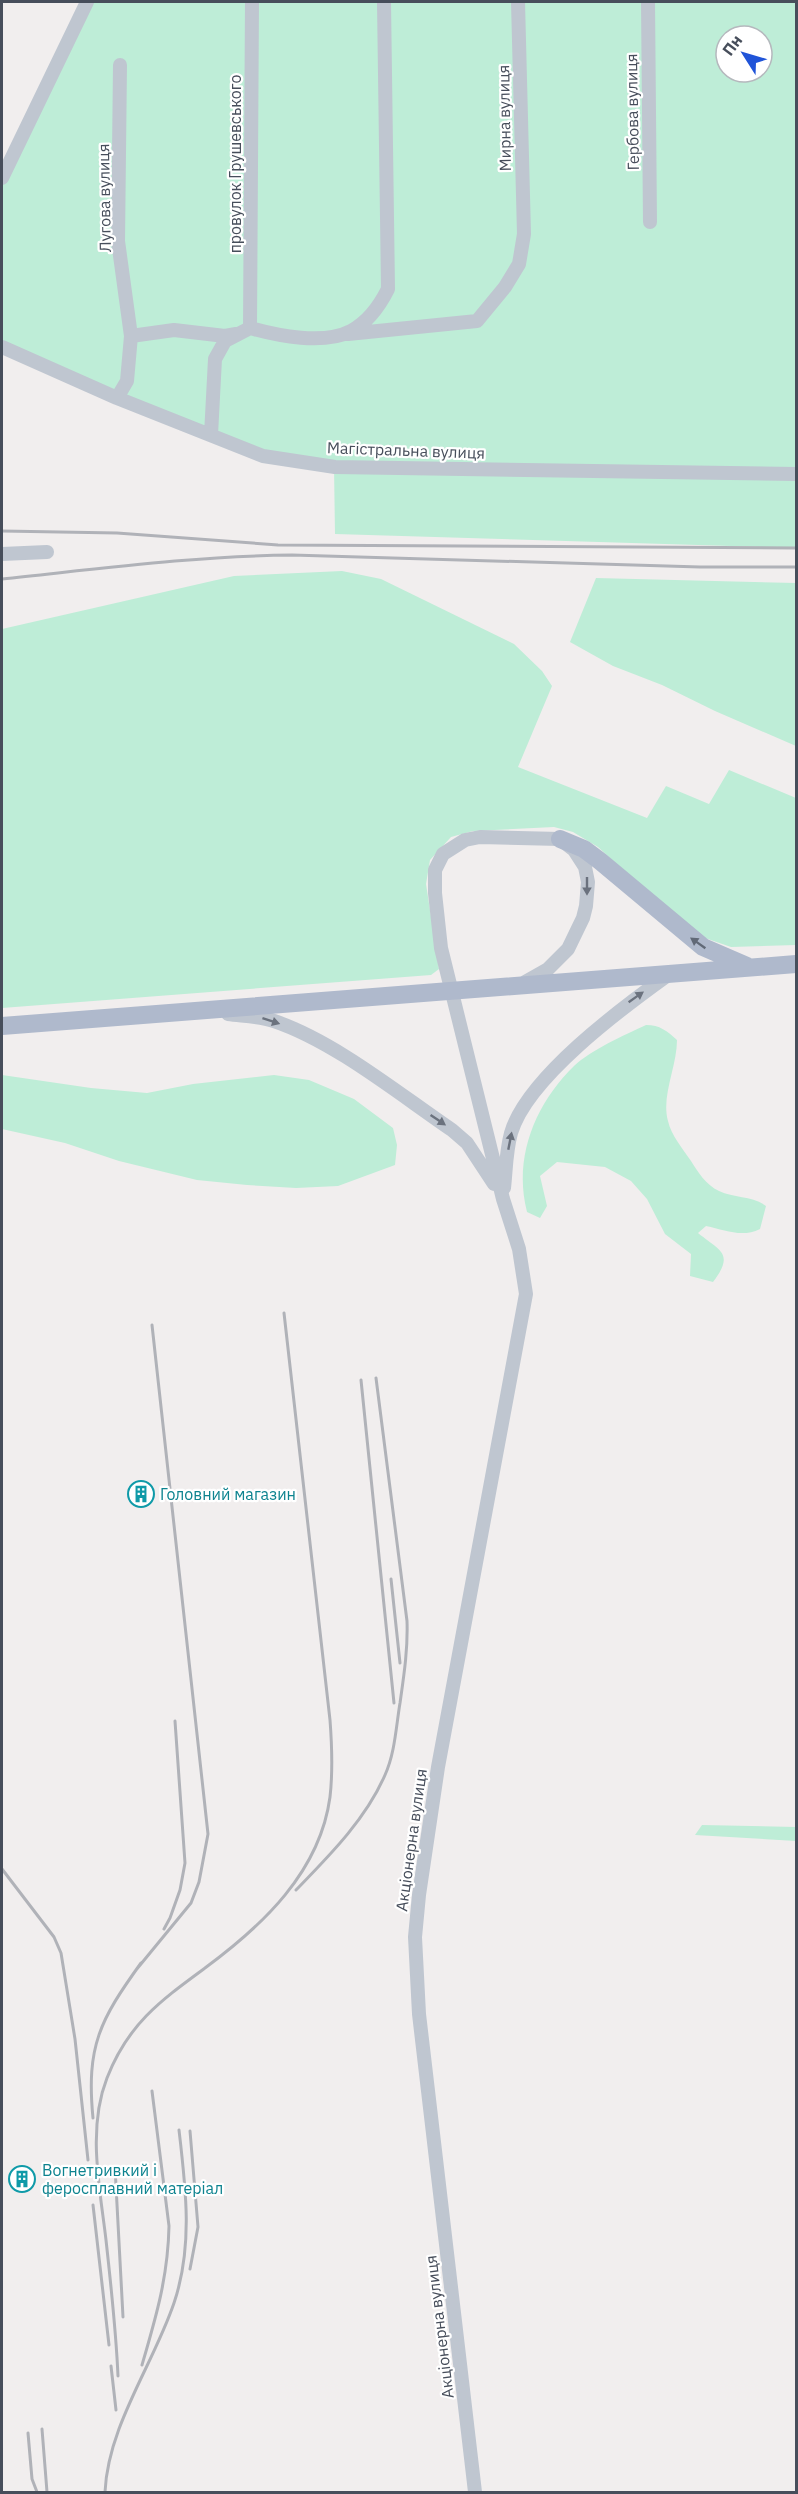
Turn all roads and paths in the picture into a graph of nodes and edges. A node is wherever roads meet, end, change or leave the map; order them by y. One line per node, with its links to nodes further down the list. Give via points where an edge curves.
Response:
1 (87, 2): 7 (street)
2 (252, 2): 9 (street, провулок Грушевського)
3 (384, 2): 12 (street, via 388,289 367,319 352,331)
4 (518, 2): 12 (street, Мирна вулиця, via 524,234 519,264 477,321)
5 (648, 2): 8 (street, Гербова вулиця)
6 (120, 65): 11 (street, Лугова вулиця, via 118,241)
7 (2, 178)
8 (650, 222)
9 (250, 328): 10 (street); 12 (street, Мирна вулиця, via 281,337)
10 (236, 334): 11 (street, via 174,330); 15 (street, via 225,341 215,359)
11 (131, 336): 14 (street, Лугова вулиця, via 127,381)
12 (336, 336)
13 (2, 347): 14 (street, Магістральна вулиця)
14 (117, 398): 15 (street, Магістральна вулиця)
15 (211, 435): 16 (street, Магістральна вулиця, via 263,456 335,467)
16 (796, 474)
17 (47, 552): 18 (street)
18 (2, 554)
19 (560, 839): 21 (main road, one-way to 19, via 703,947 585,849); 23 (street, one-way to 23, via 574,850 585,867 588,882 583,918 559,959 537,977); 26 (street, via 465,840 443,854 436,866 441,948)
20 (796, 964): 21 (main road)
21 (751, 967): 22 (main road)
22 (668, 975): 23 (main road); 26 (street, one-way to 22, via 511,1132 521,1111 613,1014)
23 (515, 986): 24 (main road)
24 (193, 1012): 25 (main road); 26 (street, one-way to 26, via 258,1017 330,1048 467,1143)
25 (2, 1026)
26 (503, 1199): 27 (street, Акціонерна вулиця, via 523,1270 524,1311 438,1767 415,1937 419,2014)
27 (475, 2493)

